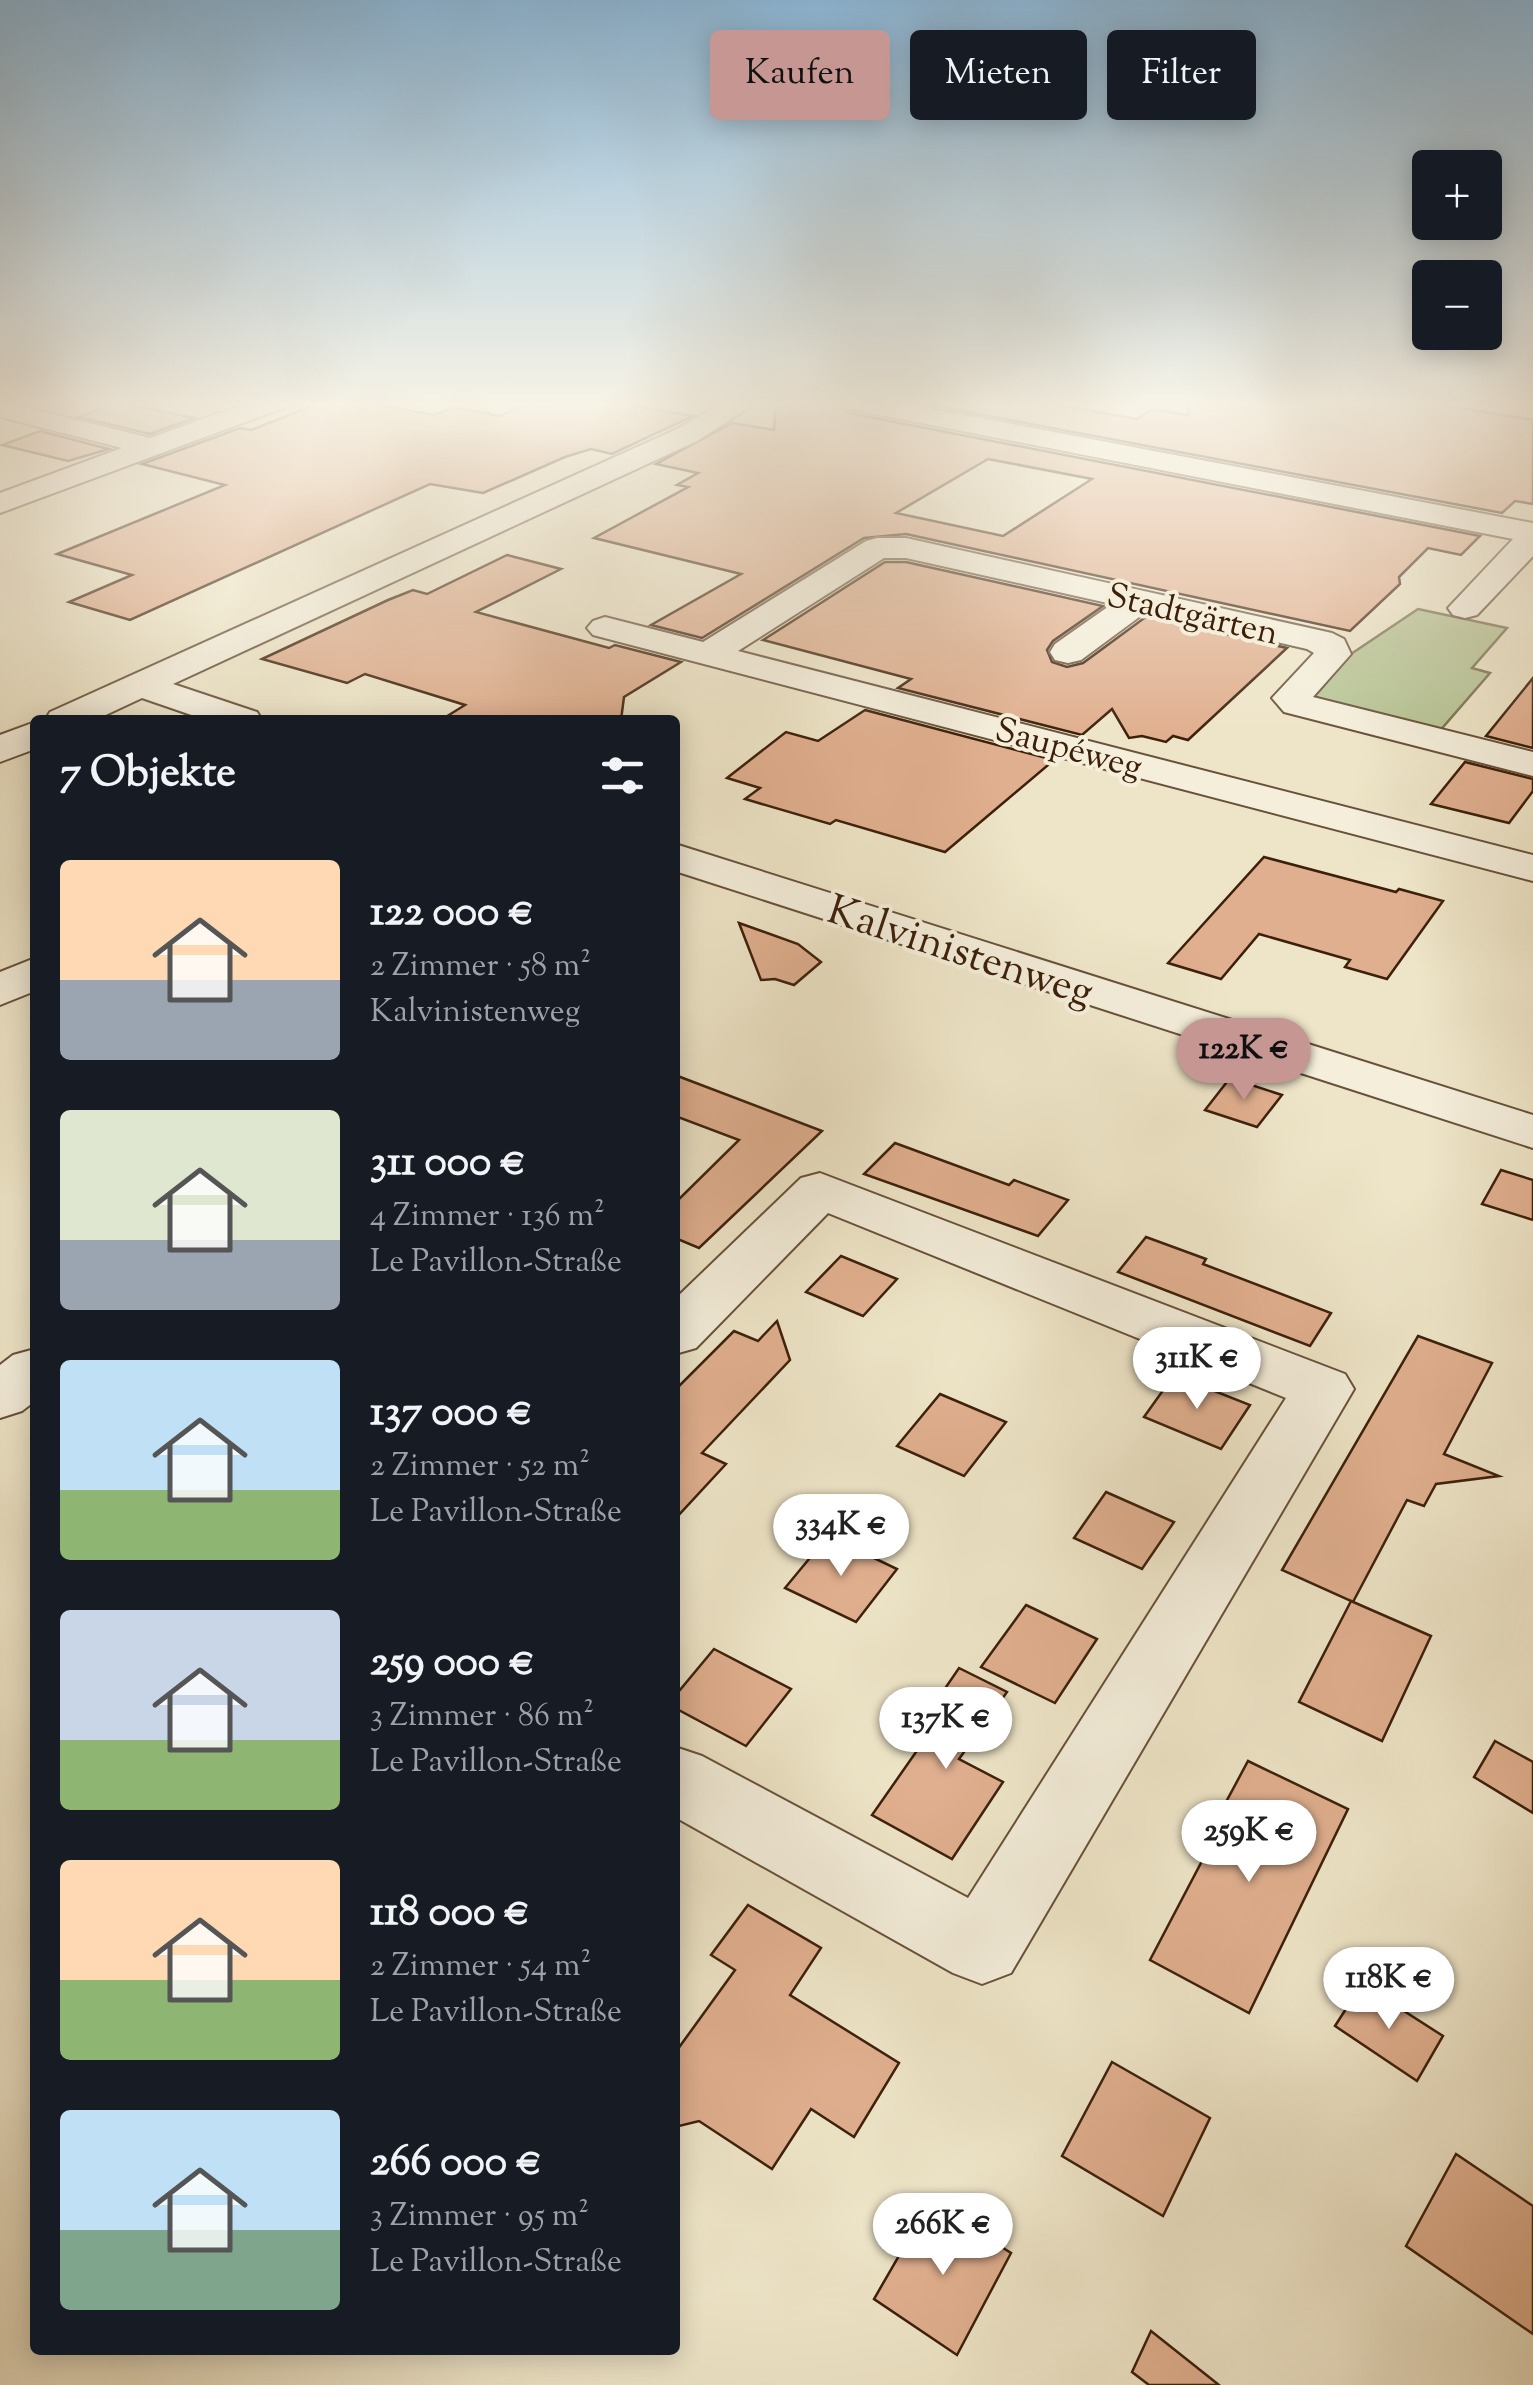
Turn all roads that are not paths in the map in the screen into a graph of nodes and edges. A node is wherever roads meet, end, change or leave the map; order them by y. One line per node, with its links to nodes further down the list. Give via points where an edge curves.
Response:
1 (518, 512): 9 (street)
2 (1417, 512): 3 (street)
3 (1533, 535): 5 (street)
4 (1139, 601): 7 (street); 8 (street, Stadtgärten, via 890,546); 14 (street, Stadtgärten, via 1332,647 1333,654 1292,698 1309,710)
5 (1464, 608)
6 (605, 628): 8 (street, Saupéweg)
7 (1068, 652)
8 (709, 654): 16 (street, Saupéweg)
9 (139, 686): 10 (street); 11 (street)
10 (75, 715)
11 (228, 715)
12 (30, 736): 13 (street)
13 (0, 750)
14 (1533, 764)
15 (680, 859): 19 (street, Kalvinistenweg)
16 (1533, 868)
17 (30, 975): 18 (street)
18 (0, 992)
19 (1533, 1132)
20 (680, 1329): 24 (street, via 820,1190 1323,1389 982,1947)
21 (30, 1374): 22 (street)
22 (0, 1398): 23 (street)
23 (30, 1417)
24 (680, 1782)

